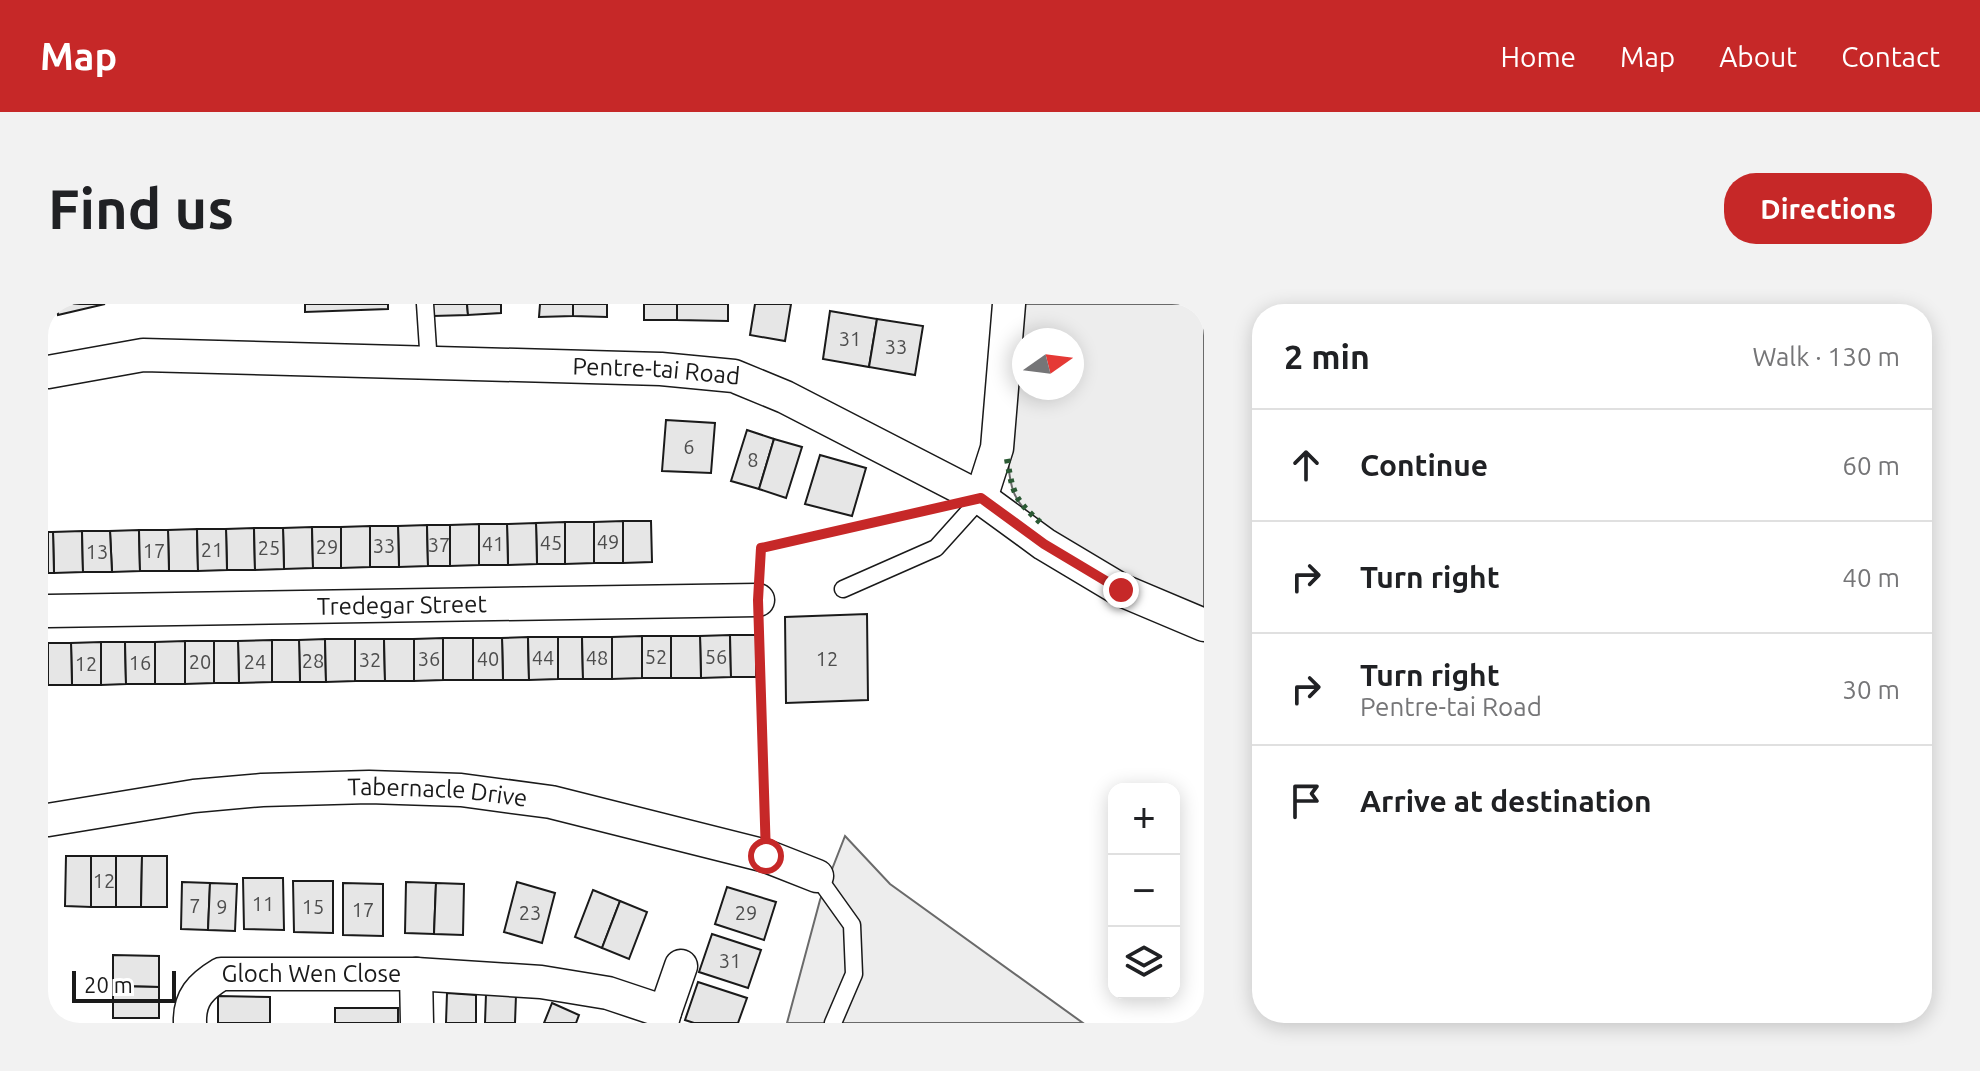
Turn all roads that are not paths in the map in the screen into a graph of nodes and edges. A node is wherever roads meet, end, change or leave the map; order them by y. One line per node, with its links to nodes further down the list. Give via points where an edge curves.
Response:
1 (425, 304): 3 (lane)
2 (1009, 304): 5 (street, via 997,448)
3 (429, 364): 4 (street, Pentre-tai Road, via 143,355); 5 (street, Pentre-tai Road, via 661,369 734,376)
4 (48, 372)
5 (981, 498): 6 (lane, via 936,548); 9 (street, Pentre-tai Road, via 1121,590)
6 (843, 589)
7 (758, 600): 8 (street, Tredegar Street)
8 (48, 611)
9 (1204, 625)
10 (48, 820): 11 (street, Tabernacle Drive, via 262,790 461,790 551,802 766,856)
11 (817, 876): 17 (lane, via 852,925 854,974)
12 (681, 966): 14 (street, Gloch Wen Close)
13 (416, 974): 14 (street, Gloch Wen Close, via 541,982 608,993); 15 (street, Gloch Wen Close, via 221,974 200,987 189,1010); 16 (street, Gloch Wen Close)
14 (664, 1017)
15 (190, 1023)
16 (417, 1023)
17 (833, 1023)

